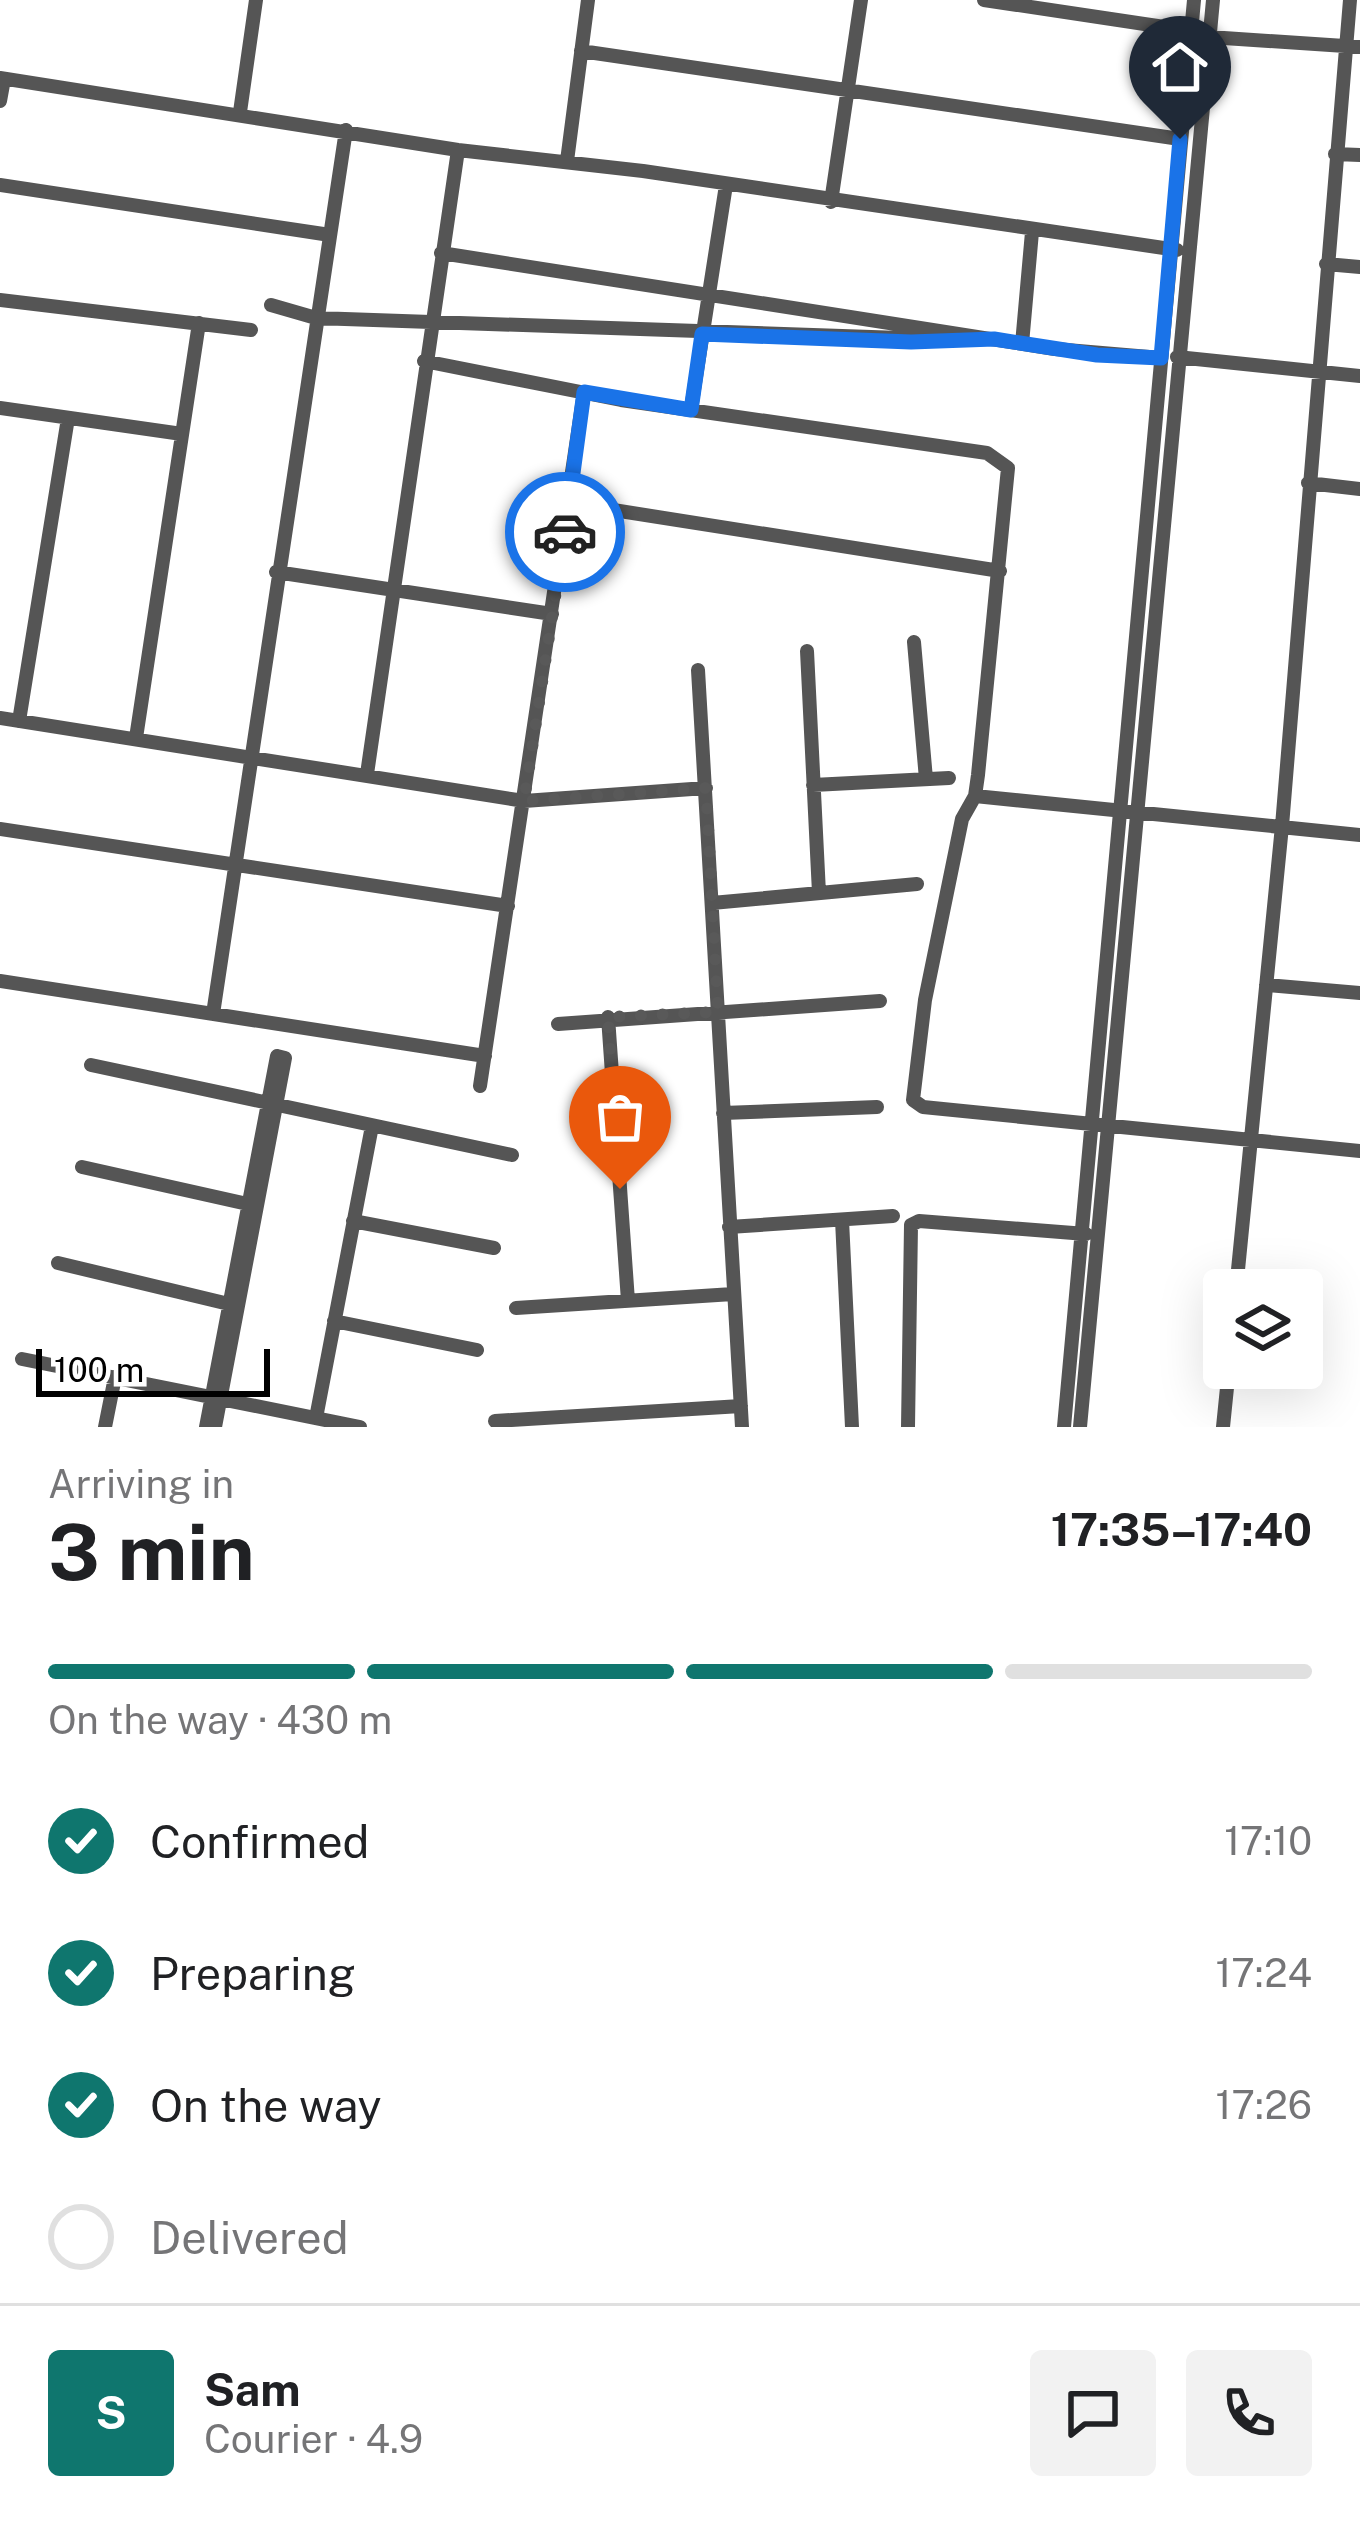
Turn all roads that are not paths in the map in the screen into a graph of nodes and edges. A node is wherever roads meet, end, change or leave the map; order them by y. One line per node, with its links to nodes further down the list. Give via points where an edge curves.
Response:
1 (256, 0): 15 (street)
2 (588, 0): 11 (street)
3 (861, 0): 13 (street)
4 (984, 0): 8 (street)
5 (1193, 0): 8 (street)
6 (1213, 0): 9 (street)
7 (1350, 0): 10 (street)
8 (1191, 31): 17 (street)
9 (1209, 37): 10 (street); 28 (street)
10 (1353, 46): 19 (street)
11 (581, 51): 13 (street); 21 (street)
12 (2, 78): 14 (street); 15 (street)
13 (848, 91): 17 (street); 24 (street)
14 (0, 101)
15 (240, 112): 16 (street)
16 (346, 130): 18 (street); 26 (street)
17 (1180, 139): 27 (street)
18 (458, 150): 21 (street); 29 (street)
19 (1335, 154): 20 (street); 30 (street)
20 (1360, 155)
21 (567, 160): 23 (street)
22 (0, 184): 26 (street)
23 (726, 185): 24 (street); 32 (street)
24 (831, 202): 25 (street)
25 (1032, 232): 27 (street); 41 (street)
26 (330, 235): 35 (street)
27 (1170, 249): 28 (street); 42 (street)
28 (1188, 252): 42 (street)
29 (441, 253): 32 (street); 37 (street)
30 (1326, 264): 31 (street); 44 (street)
31 (1360, 267)
32 (707, 294): 39 (street); 40 (street)
33 (0, 300): 36 (street)
34 (272, 305): 35 (street)
35 (316, 318): 37 (street); 54 (street)
36 (199, 323): 38 (street); 50 (street)
37 (430, 323): 39 (street); 43 (street)
38 (251, 330)
39 (702, 334): 40 (street); 48 (street)
40 (994, 339): 41 (street)
41 (1022, 344): 42 (street)
42 (1169, 357): 44 (street); 72 (street); 73 (street)
43 (424, 361): 46 (street); 56 (street)
44 (1318, 371): 45 (street); 51 (street)
45 (1360, 376)
46 (584, 392): 48 (street); 53 (street)
47 (0, 408): 49 (street)
48 (691, 410): 55 (street, via 1003,460)
49 (68, 418): 50 (street); 62 (street)
50 (182, 434): 63 (street)
51 (1308, 482): 52 (street); 74 (street)
52 (1360, 489)
53 (569, 503): 55 (street); 57 (street)
54 (276, 572): 56 (street); 64 (street)
55 (1000, 572): 70 (street)
56 (392, 590): 57 (street); 65 (street)
57 (552, 614): 71 (street)
58 (914, 642): 67 (street)
59 (807, 651): 68 (street)
60 (698, 670): 69 (street)
61 (0, 718): 62 (street)
62 (19, 721): 63 (street)
63 (136, 738): 64 (street)
64 (250, 754): 65 (street); 77 (street)
65 (367, 774): 71 (street)
66 (949, 778): 67 (street)
67 (926, 779): 68 (street)
68 (814, 785): 79 (street)
69 (706, 788): 71 (street); 80 (street)
70 (975, 796): 72 (street); 96 (street, via 962,819 910,1092 923,1107)
71 (524, 801): 81 (street)
72 (1119, 807): 73 (street); 96 (street)
73 (1137, 809): 74 (street); 96 (street)
74 (1282, 826): 76 (street); 83 (street)
75 (0, 829): 77 (street)
76 (1360, 835)
77 (234, 866): 81 (street); 87 (street)
78 (917, 884): 79 (street)
79 (819, 893): 80 (street)
80 (712, 903): 86 (street)
81 (508, 907): 90 (street)
82 (0, 981): 87 (street)
83 (1266, 985): 84 (street); 98 (street)
84 (1360, 993)
85 (880, 1001): 86 (street)
86 (718, 1012): 88 (street); 95 (street)
87 (213, 1014): 90 (street)
88 (608, 1017): 89 (street); 112 (street)
89 (558, 1024)
90 (484, 1056): 92 (street)
91 (91, 1065): 93 (street)
92 (480, 1086)
93 (272, 1105): 97 (street); 102 (street)
94 (877, 1107): 95 (street)
95 (723, 1113): 106 (street)
96 (1098, 1124): 98 (street); 107 (street)
97 (371, 1126): 100 (street); 105 (street)
98 (1251, 1141): 99 (street); 110 (street)
99 (1360, 1151)
100 (512, 1155)
101 (82, 1167): 102 (street)
102 (253, 1205): 113 (street)
103 (893, 1216): 104 (street)
104 (842, 1220): 106 (street); 128 (street)
105 (353, 1221): 108 (street); 115 (street)
106 (729, 1227): 111 (street)
107 (1089, 1235): 129 (street, via 919,1220 911,1226); 130 (street); 131 (street)
108 (494, 1248)
109 (58, 1263): 113 (street)
110 (1238, 1269)
111 (733, 1294): 112 (street); 121 (street)
112 (628, 1301): 114 (street)
113 (234, 1305): 120 (street)
114 (516, 1308)
115 (334, 1321): 116 (street); 122 (street)
116 (477, 1350)
117 (22, 1359): 118 (street)
118 (115, 1377): 120 (street); 124 (street)
119 (1227, 1389): 132 (street)
120 (216, 1397): 122 (street); 125 (street)
121 (741, 1406): 123 (street); 127 (street)
122 (316, 1418): 126 (street)
123 (495, 1421)
124 (106, 1427)
125 (211, 1427)
126 (359, 1427)
127 (742, 1427)
128 (852, 1427)
129 (908, 1427)
130 (1064, 1427)
131 (1080, 1427)
132 (1223, 1427)

